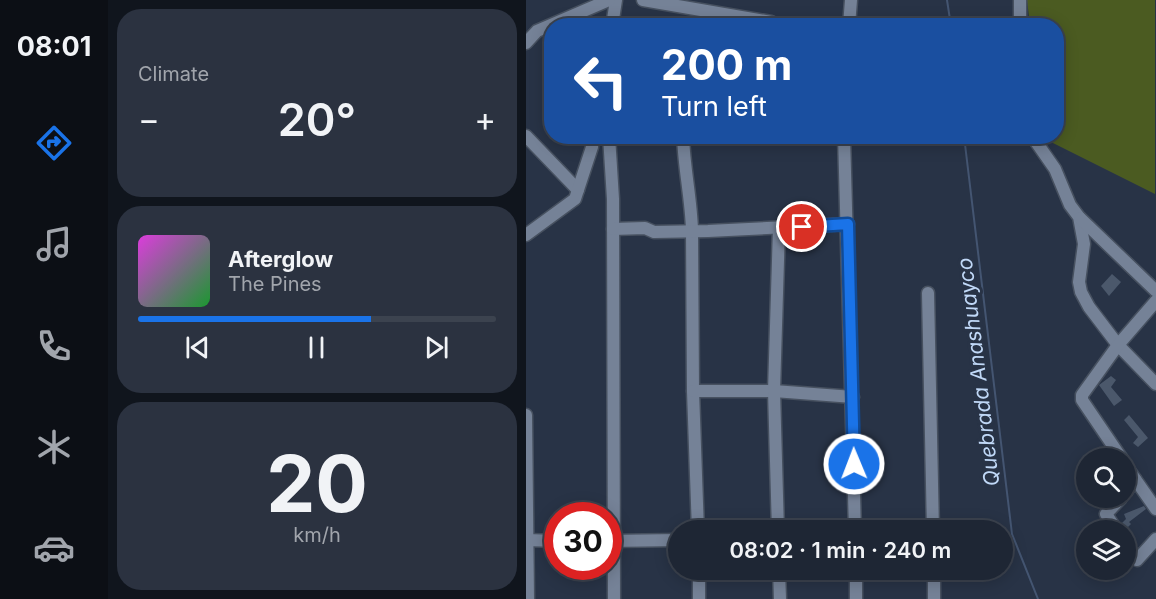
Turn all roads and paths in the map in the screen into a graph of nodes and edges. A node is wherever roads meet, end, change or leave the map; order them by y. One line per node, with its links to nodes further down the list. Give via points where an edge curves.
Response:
1 (609, 0): 6 (street)
2 (616, 0): 8 (street)
3 (643, 0): 9 (street)
4 (851, 0): 10 (street)
5 (1020, 0): 11 (street)
6 (578, 6): 7 (street)
7 (559, 18)
8 (613, 18)
9 (748, 18)
10 (850, 18)
11 (1020, 18)
12 (544, 28): 13 (street)
13 (526, 43)
14 (526, 136): 20 (street)
15 (592, 144): 20 (street)
16 (609, 144): 24 (street)
17 (683, 144): 25 (street)
18 (844, 144): 22 (street)
19 (1038, 144): 21 (street)
20 (578, 190): 26 (street, via 574,199)
21 (1079, 217): 27 (street); 30 (street, via 1084,244 1081,292)
22 (848, 224): 23 (street); 34 (street)
23 (779, 228): 25 (street); 33 (street)
24 (613, 229): 25 (street); 38 (street)
25 (692, 230): 32 (street)
26 (526, 235)
27 (1156, 291)
28 (928, 293): 44 (street)
29 (1156, 301): 30 (street)
30 (1118, 345): 31 (street); 36 (street, via 1082,395)
31 (1156, 384)
32 (693, 391): 33 (street); 41 (street)
33 (774, 391): 34 (street); 42 (street)
34 (853, 397): 43 (street)
35 (526, 415): 47 (street)
36 (1115, 448)
37 (1136, 480): 40 (street)
38 (611, 502)
39 (1112, 508): 45 (street, via 1106,514)
40 (1156, 509)
41 (698, 520)
42 (778, 520)
43 (855, 520)
44 (933, 520)
45 (1110, 520)
46 (1156, 538): 51 (street)
47 (527, 540): 49 (street); 57 (street)
48 (668, 540): 50 (street)
49 (544, 541)
50 (622, 541)
51 (1136, 559)
52 (613, 580): 58 (street)
53 (699, 580): 59 (street)
54 (779, 580): 60 (street)
55 (856, 580): 61 (street)
56 (934, 580): 62 (street)
57 (528, 599)
58 (614, 599)
59 (700, 599)
60 (780, 599)
61 (856, 599)
62 (934, 599)

